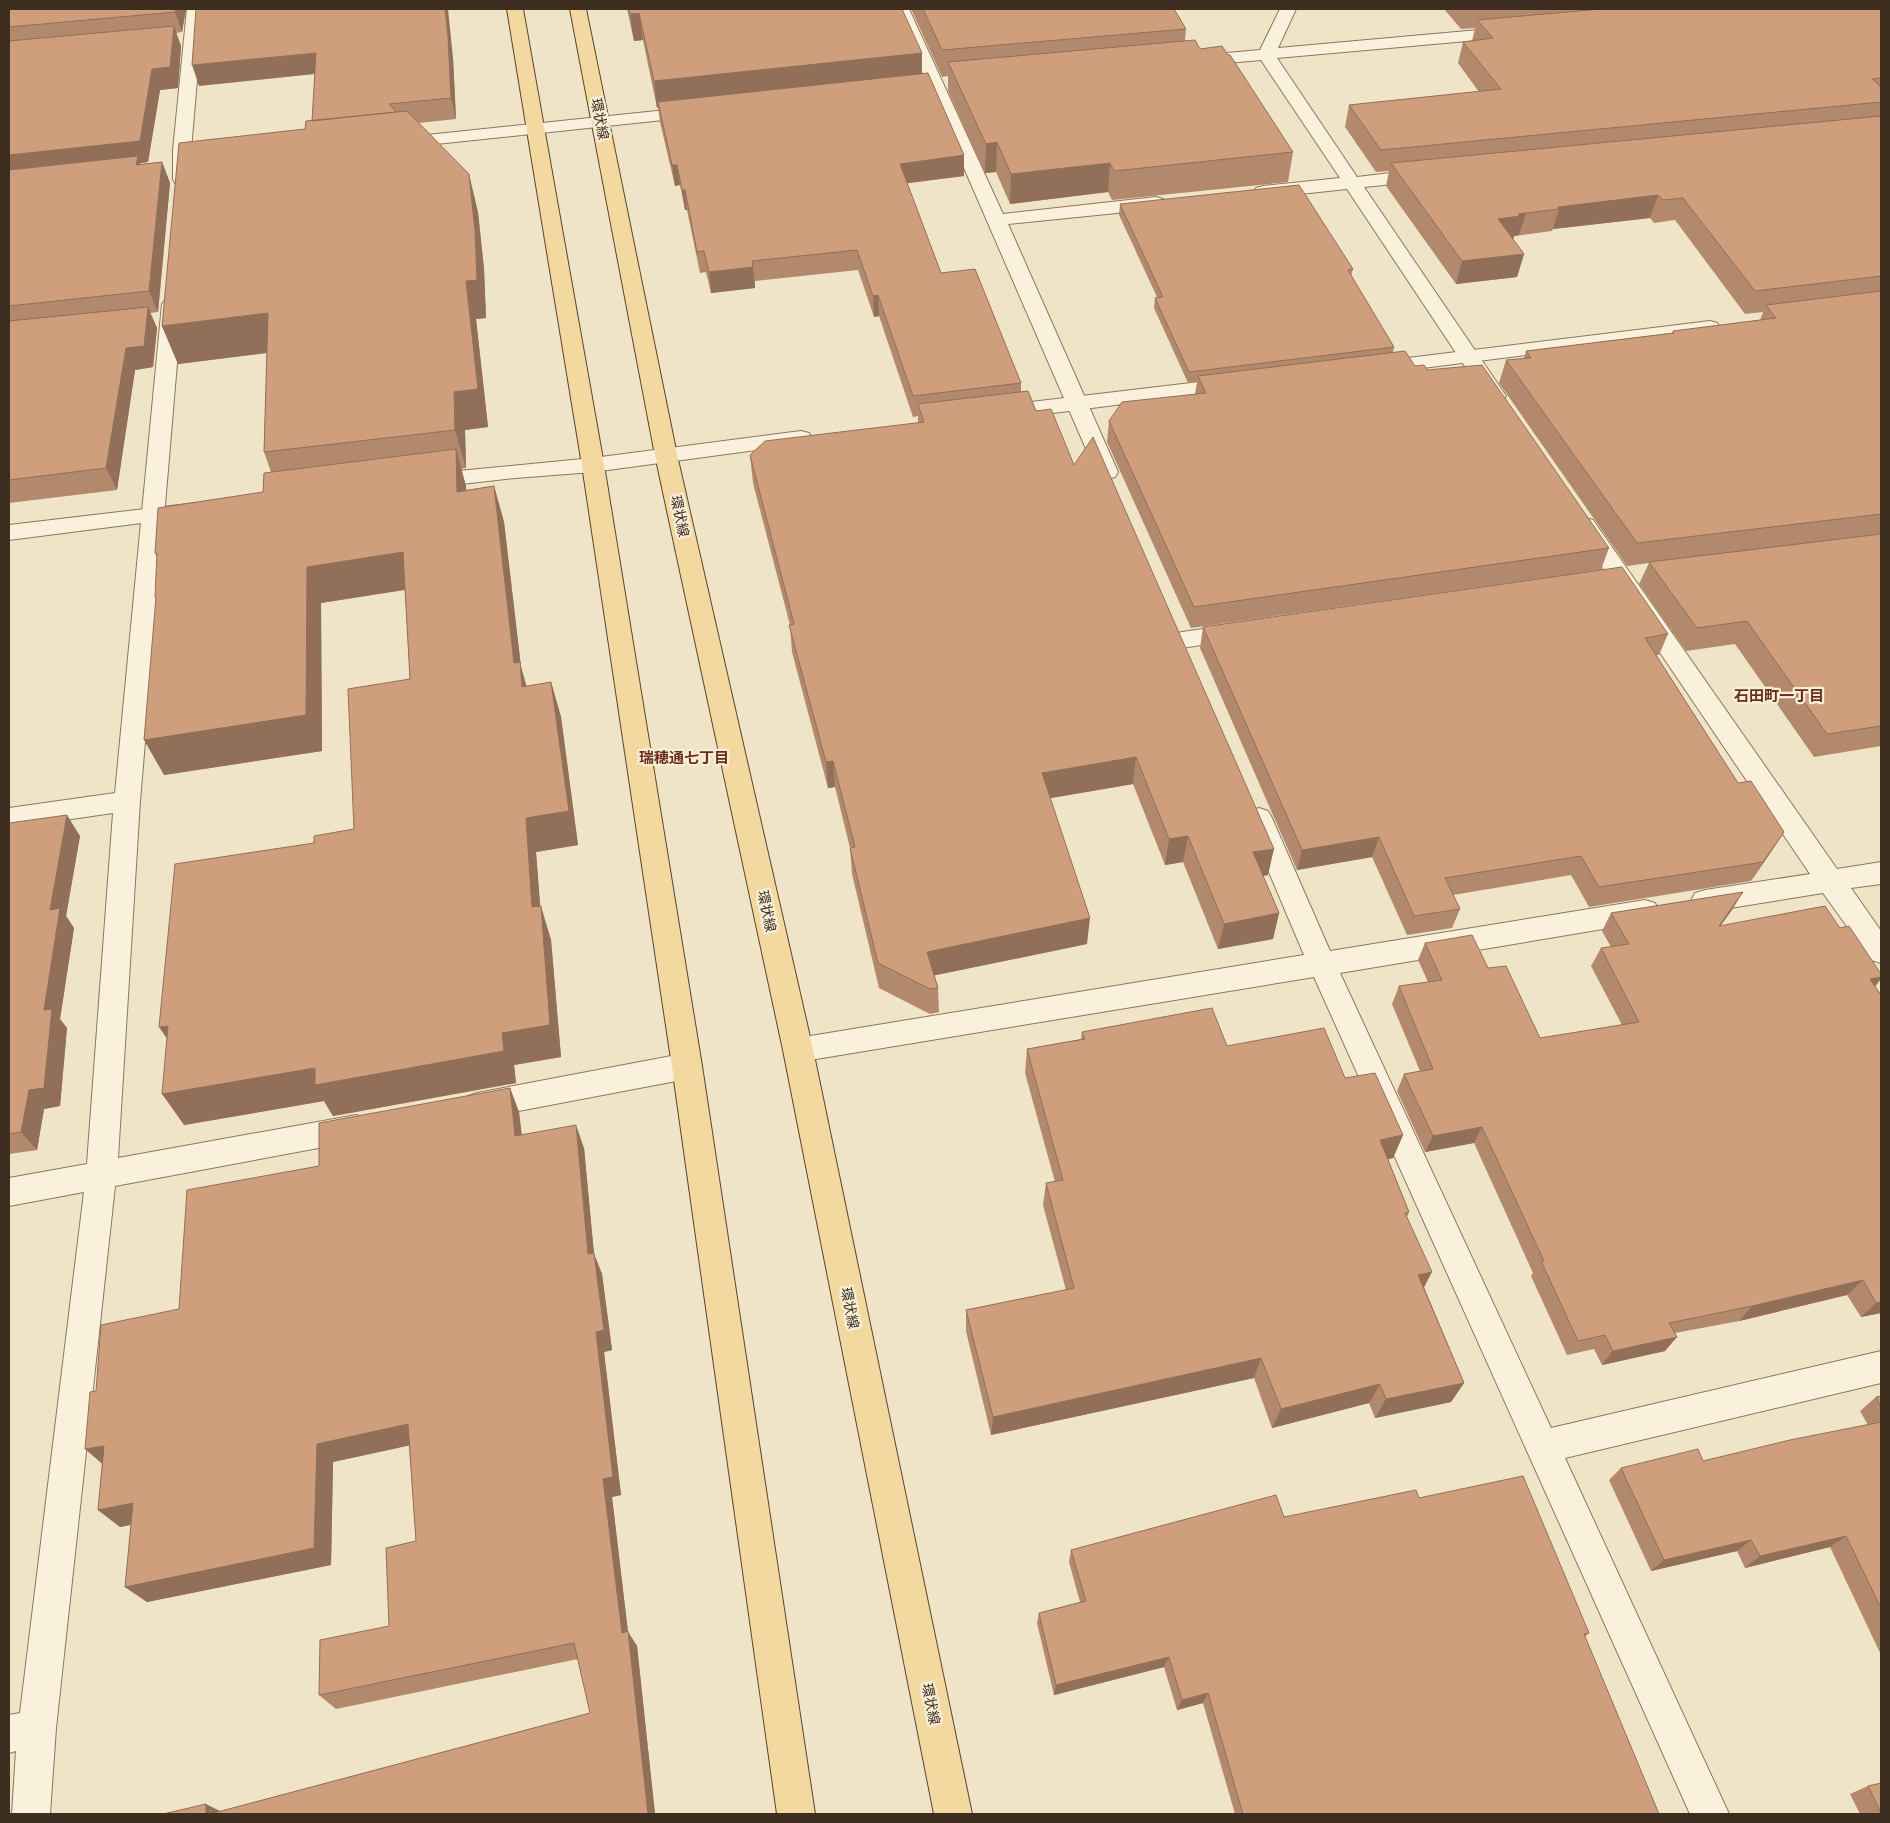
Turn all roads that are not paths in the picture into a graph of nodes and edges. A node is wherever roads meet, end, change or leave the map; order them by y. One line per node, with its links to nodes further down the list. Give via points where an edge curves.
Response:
1 (195, 9): 20 (street, via 182,39 184,167)
2 (515, 9): 14 (main road)
3 (578, 9): 13 (main road, 環状線)
4 (901, 9): 10 (street)
5 (1288, 9): 7 (street)
6 (1530, 30): 7 (street)
7 (1266, 54): 8 (street); 17 (street)
8 (1179, 63)
9 (956, 84): 10 (street)
10 (937, 85): 11 (street); 21 (street)
11 (917, 88)
12 (713, 110): 13 (street)
13 (601, 122): 14 (street); 31 (main road, 環状線)
14 (535, 128): 15 (street); 32 (main road)
15 (377, 146)
16 (1439, 174): 17 (street)
17 (1351, 182): 18 (street); 24 (street)
18 (1242, 194)
19 (1174, 202): 21 (street)
20 (180, 205)
21 (996, 220): 27 (street)
22 (174, 281): 37 (street, via 162,320)
23 (1734, 324): 24 (street)
24 (1468, 357): 25 (street); 28 (street)
25 (1360, 370)
26 (1252, 382): 27 (street)
27 (1076, 403): 29 (street); 34 (street)
28 (1507, 414)
29 (978, 415)
30 (821, 435): 31 (street)
31 (666, 455): 32 (street); 50 (main road, 環状線)
32 (593, 465): 33 (street); 51 (main road)
33 (408, 484)
34 (1119, 499)
35 (212, 508): 37 (street)
36 (1576, 512): 47 (street)
37 (154, 515): 38 (street); 44 (street)
38 (9, 533)
39 (1170, 614): 41 (street)
40 (1260, 629): 41 (street)
41 (1182, 640): 42 (street)
42 (1194, 667)
43 (1248, 792): 49 (street)
44 (127, 801): 45 (street); 54 (street)
45 (9, 818)
46 (1881, 873): 47 (street)
47 (1830, 881): 48 (street); 49 (street)
48 (1881, 952)
49 (1320, 962): 50 (street); 57 (street)
50 (798, 1050): 61 (main road, 環状線)
51 (686, 1066): 52 (street); 60 (main road)
52 (449, 1111)
53 (382, 1124): 54 (street)
54 (101, 1176): 55 (street); 58 (street)
55 (9, 1192)
56 (1881, 1367): 57 (street)
57 (1542, 1447): 62 (street)
58 (23, 1731): 59 (street)
59 (31, 1814)
60 (796, 1814)
61 (953, 1814)
62 (1710, 1814)

